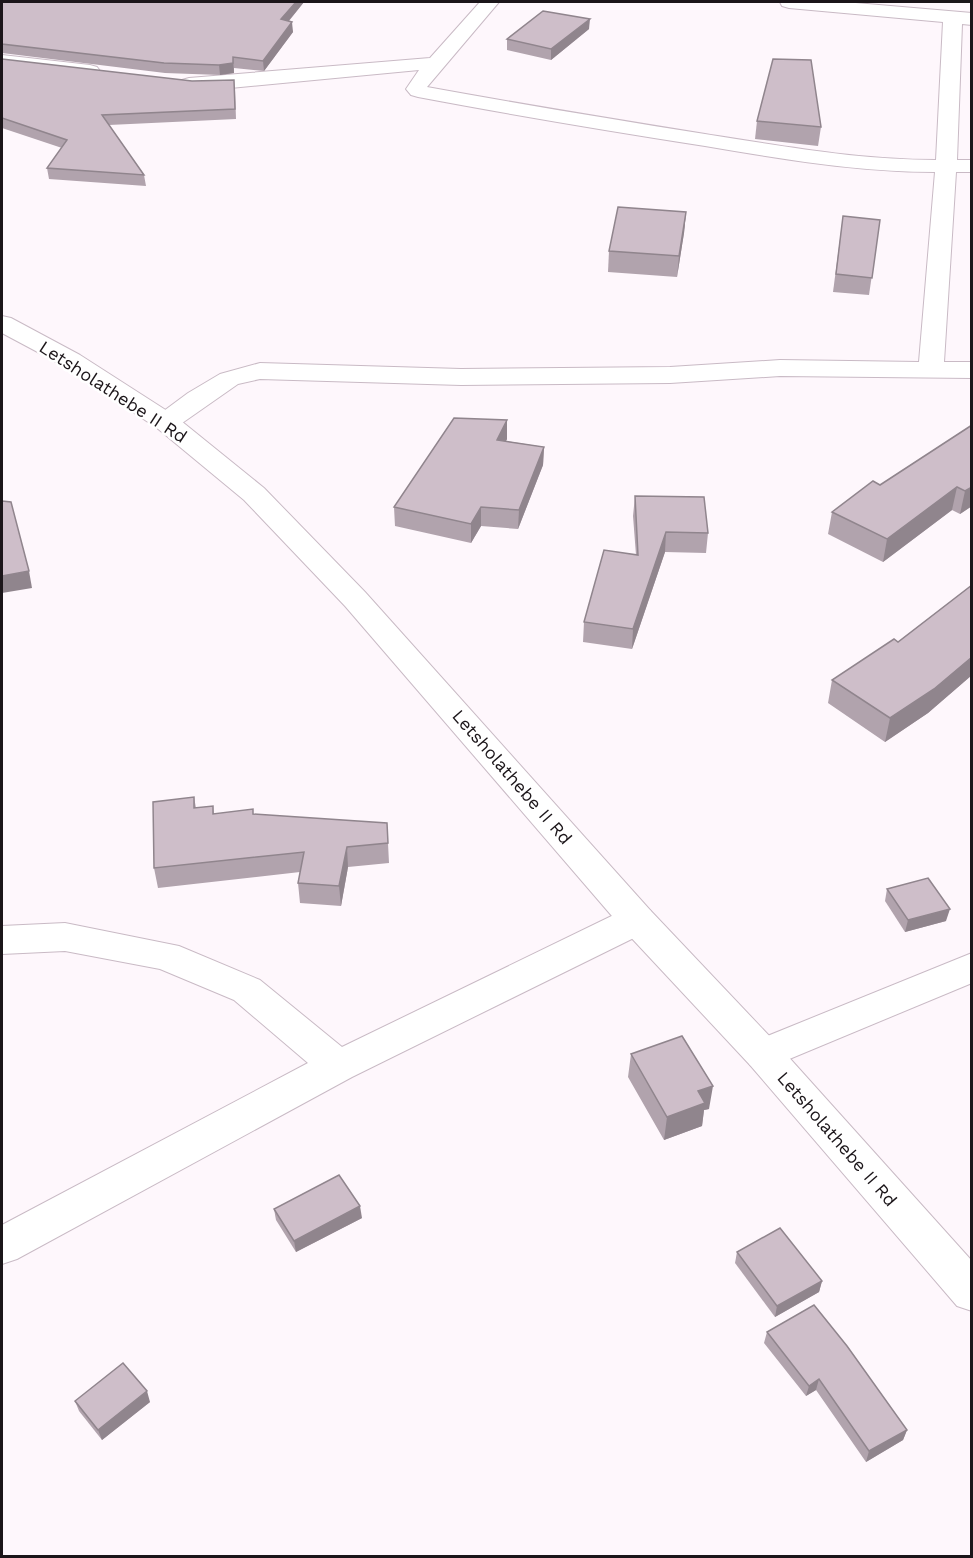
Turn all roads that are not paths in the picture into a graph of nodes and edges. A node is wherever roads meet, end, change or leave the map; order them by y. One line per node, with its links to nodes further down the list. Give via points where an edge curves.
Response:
1 (490, 2): 6 (street)
2 (789, 2): 3 (street)
3 (863, 5): 4 (street)
4 (962, 19): 9 (street)
5 (2, 61): 7 (street)
6 (435, 63): 8 (street, via 220,83); 9 (street, via 417,85 421,93 818,158 896,166)
7 (107, 73)
8 (175, 82)
9 (946, 166): 10 (street); 12 (street)
10 (972, 166)
11 (2, 323): 14 (street, Letsholathebe II Rd, via 72,360)
12 (931, 370): 13 (street); 14 (street, via 780,368 670,375 461,377 260,372 229,379)
13 (972, 370)
14 (166, 422): 15 (street, Letsholathebe II Rd, via 254,494 355,599)
15 (637, 920): 18 (street, Letsholathebe II Rd); 19 (street)
16 (2, 940): 19 (street, via 65,937 166,956 247,990)
17 (972, 967): 18 (street)
18 (763, 1054): 21 (street, Letsholathebe II Rd)
19 (338, 1066): 20 (street)
20 (2, 1246)
21 (972, 1292)

